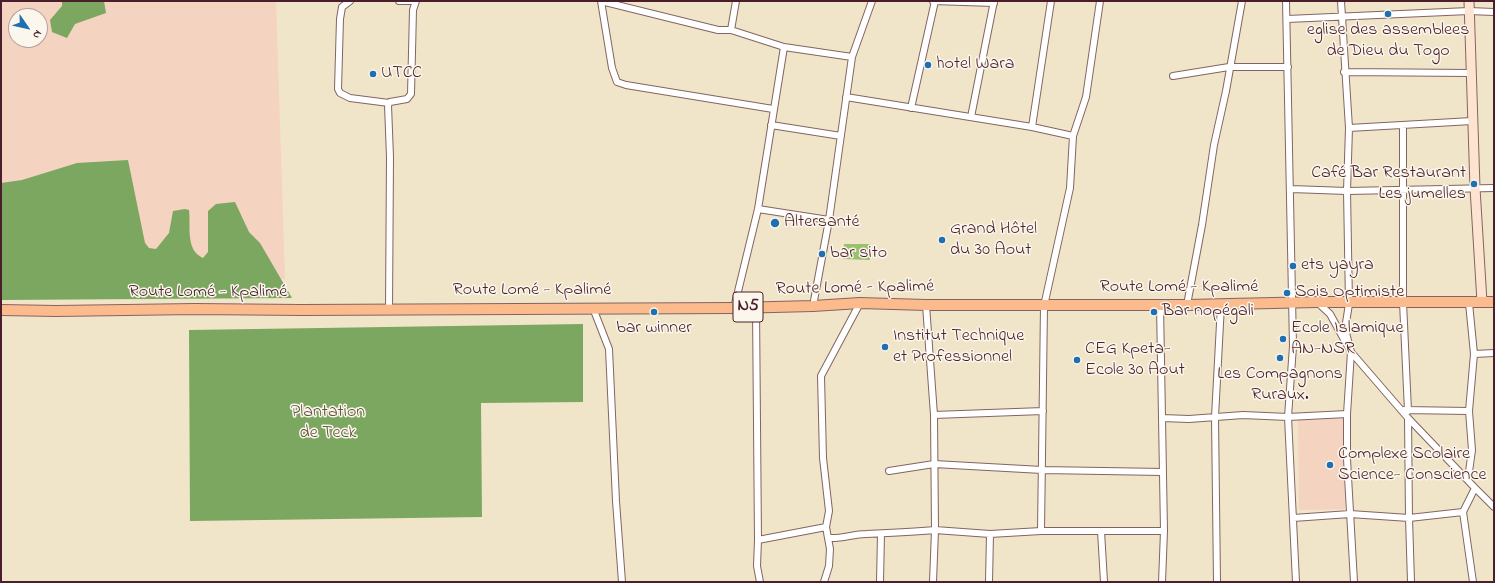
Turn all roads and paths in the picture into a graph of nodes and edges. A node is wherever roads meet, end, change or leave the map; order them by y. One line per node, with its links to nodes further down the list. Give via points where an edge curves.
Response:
1 (350, 1): 28 (street, via 342,7 340,19 338,90 350,98)
2 (399, 1): 3 (street)
3 (416, 1): 28 (street, via 413,10 411,94 407,100)
4 (601, 1): 19 (street, via 718,30); 30 (street, via 612,68 617,82)
5 (736, 1): 19 (street)
6 (872, 1): 21 (street)
7 (934, 1): 14 (street); 29 (street)
8 (1051, 1): 35 (street)
9 (1100, 1): 38 (street, via 1086,97)
10 (1242, 1): 22 (street)
11 (1286, 1): 18 (street)
12 (1341, 1): 17 (street)
13 (1469, 1): 15 (street)
14 (994, 2): 31 (street)
15 (1469, 11): 16 (street); 17 (street); 25 (street)
16 (1494, 12)
17 (1342, 16): 18 (street); 24 (street)
18 (1287, 19): 23 (street)
19 (731, 30): 20 (street)
20 (784, 47): 21 (street); 30 (street)
21 (852, 57): 27 (street)
22 (1229, 67): 23 (street); 26 (street); 56 (street)
23 (1288, 67): 41 (street)
24 (1344, 72): 25 (street); 36 (street)
25 (1471, 73): 32 (street)
26 (1173, 76)
27 (846, 97): 29 (street); 37 (street)
28 (389, 103): 64 (street)
29 (911, 108): 31 (street)
30 (773, 109): 33 (street)
31 (971, 117): 35 (street)
32 (1472, 121): 34 (street); 39 (street)
33 (771, 125): 37 (street); 44 (street)
34 (1403, 125): 36 (street); 42 (street)
35 (1032, 127): 38 (street)
36 (1349, 128): 43 (street)
37 (841, 136): 45 (street)
38 (1073, 136): 59 (street, via 1070,188)
39 (1475, 188): 40 (street); 42 (street); 48 (street)
40 (1494, 188)
41 (1291, 189): 43 (street); 51 (street)
42 (1403, 189): 43 (street); 47 (street)
43 (1347, 191): 53 (street)
44 (758, 209): 45 (street); 62 (street)
45 (829, 220): 58 (street)
46 (1317, 302): 51 (main road, Route Lomé - Kpalimé / N5); 53 (main road, Route Lomé - Kpalimé / N5); 65 (street, via 1330,314)
47 (1403, 302): 52 (main road, Route Lomé - Kpalimé / N5); 53 (main road, Route Lomé - Kpalimé / N5); 68 (street)
48 (1482, 302): 49 (main road, Route Lomé - Kpalimé / N5); 52 (main road, Route Lomé - Kpalimé / N5)
49 (1494, 302)
50 (860, 303): 54 (main road, Route Lomé - Kpalimé / N5); 58 (main road, Route Lomé - Kpalimé / N5); 88 (street, via 821,376 823,458 829,511)
51 (1292, 303): 57 (main road, Route Lomé - Kpalimé / N5); 73 (street, via 1293,346)
52 (1469, 303): 67 (street)
53 (1349, 304): 65 (street, via 1345,329)
54 (926, 305): 59 (main road, Route Lomé - Kpalimé / N5); 72 (street)
55 (1160, 305): 56 (main road, Route Lomé - Kpalimé / N5); 59 (main road, Route Lomé - Kpalimé / N5); 74 (street)
56 (1187, 305): 57 (main road, Route Lomé - Kpalimé / N5)
57 (1221, 305): 75 (street)
58 (813, 306): 60 (main road, Route Lomé - Kpalimé / N5)
59 (1044, 306): 69 (street)
60 (756, 307): 62 (main road, Route Lomé - Kpalimé / N5); 96 (street)
61 (593, 308): 62 (main road, Route Lomé - Kpalimé / N5); 64 (main road, Route Lomé - Kpalimé / N5); 97 (street, via 609,349)
62 (734, 308)
63 (1, 310): 64 (main road, Route Lomé - Kpalimé / N5)
64 (389, 310)
65 (1351, 352): 68 (street); 71 (street)
66 (1494, 353): 67 (street)
67 (1474, 354): 70 (street)
68 (1405, 410): 70 (street); 76 (street)
69 (1043, 411): 72 (street); 78 (street)
70 (1470, 411): 81 (street, via 1472,450)
71 (1347, 414): 73 (street); 85 (street)
72 (934, 415): 77 (street)
73 (1288, 417): 75 (street, via 1243,415); 86 (street)
74 (1162, 418): 75 (street); 80 (street)
75 (1215, 418): 105 (street)
76 (1408, 418): 81 (street); 87 (street)
77 (934, 464): 78 (street); 79 (street); 89 (street)
78 (1042, 470): 80 (street); 90 (street)
79 (889, 471)
80 (1163, 472): 92 (street)
81 (1468, 479): 82 (street)
82 (1474, 488): 83 (street); 84 (street)
83 (1494, 507)
84 (1463, 512): 87 (street); 109 (street)
85 (1350, 514): 86 (street); 87 (street); 107 (street)
86 (1293, 518): 106 (street)
87 (1408, 518): 108 (street)
88 (826, 527): 95 (street); 96 (street)
89 (935, 530): 93 (street); 94 (street); 101 (street)
90 (1041, 531): 91 (street); 94 (street)
91 (1101, 531): 92 (street); 103 (street)
92 (1164, 531): 104 (street)
93 (881, 534): 95 (street); 100 (street)
94 (990, 534): 102 (street)
95 (829, 538): 99 (street, via 829,566)
96 (758, 540): 98 (street, via 757,566)
97 (622, 582)
98 (760, 582)
99 (824, 582)
100 (880, 582)
101 (933, 582)
102 (988, 582)
103 (1104, 582)
104 (1162, 582)
105 (1218, 582)
106 (1296, 582)
107 (1354, 582)
108 (1411, 582)
109 (1473, 582)

